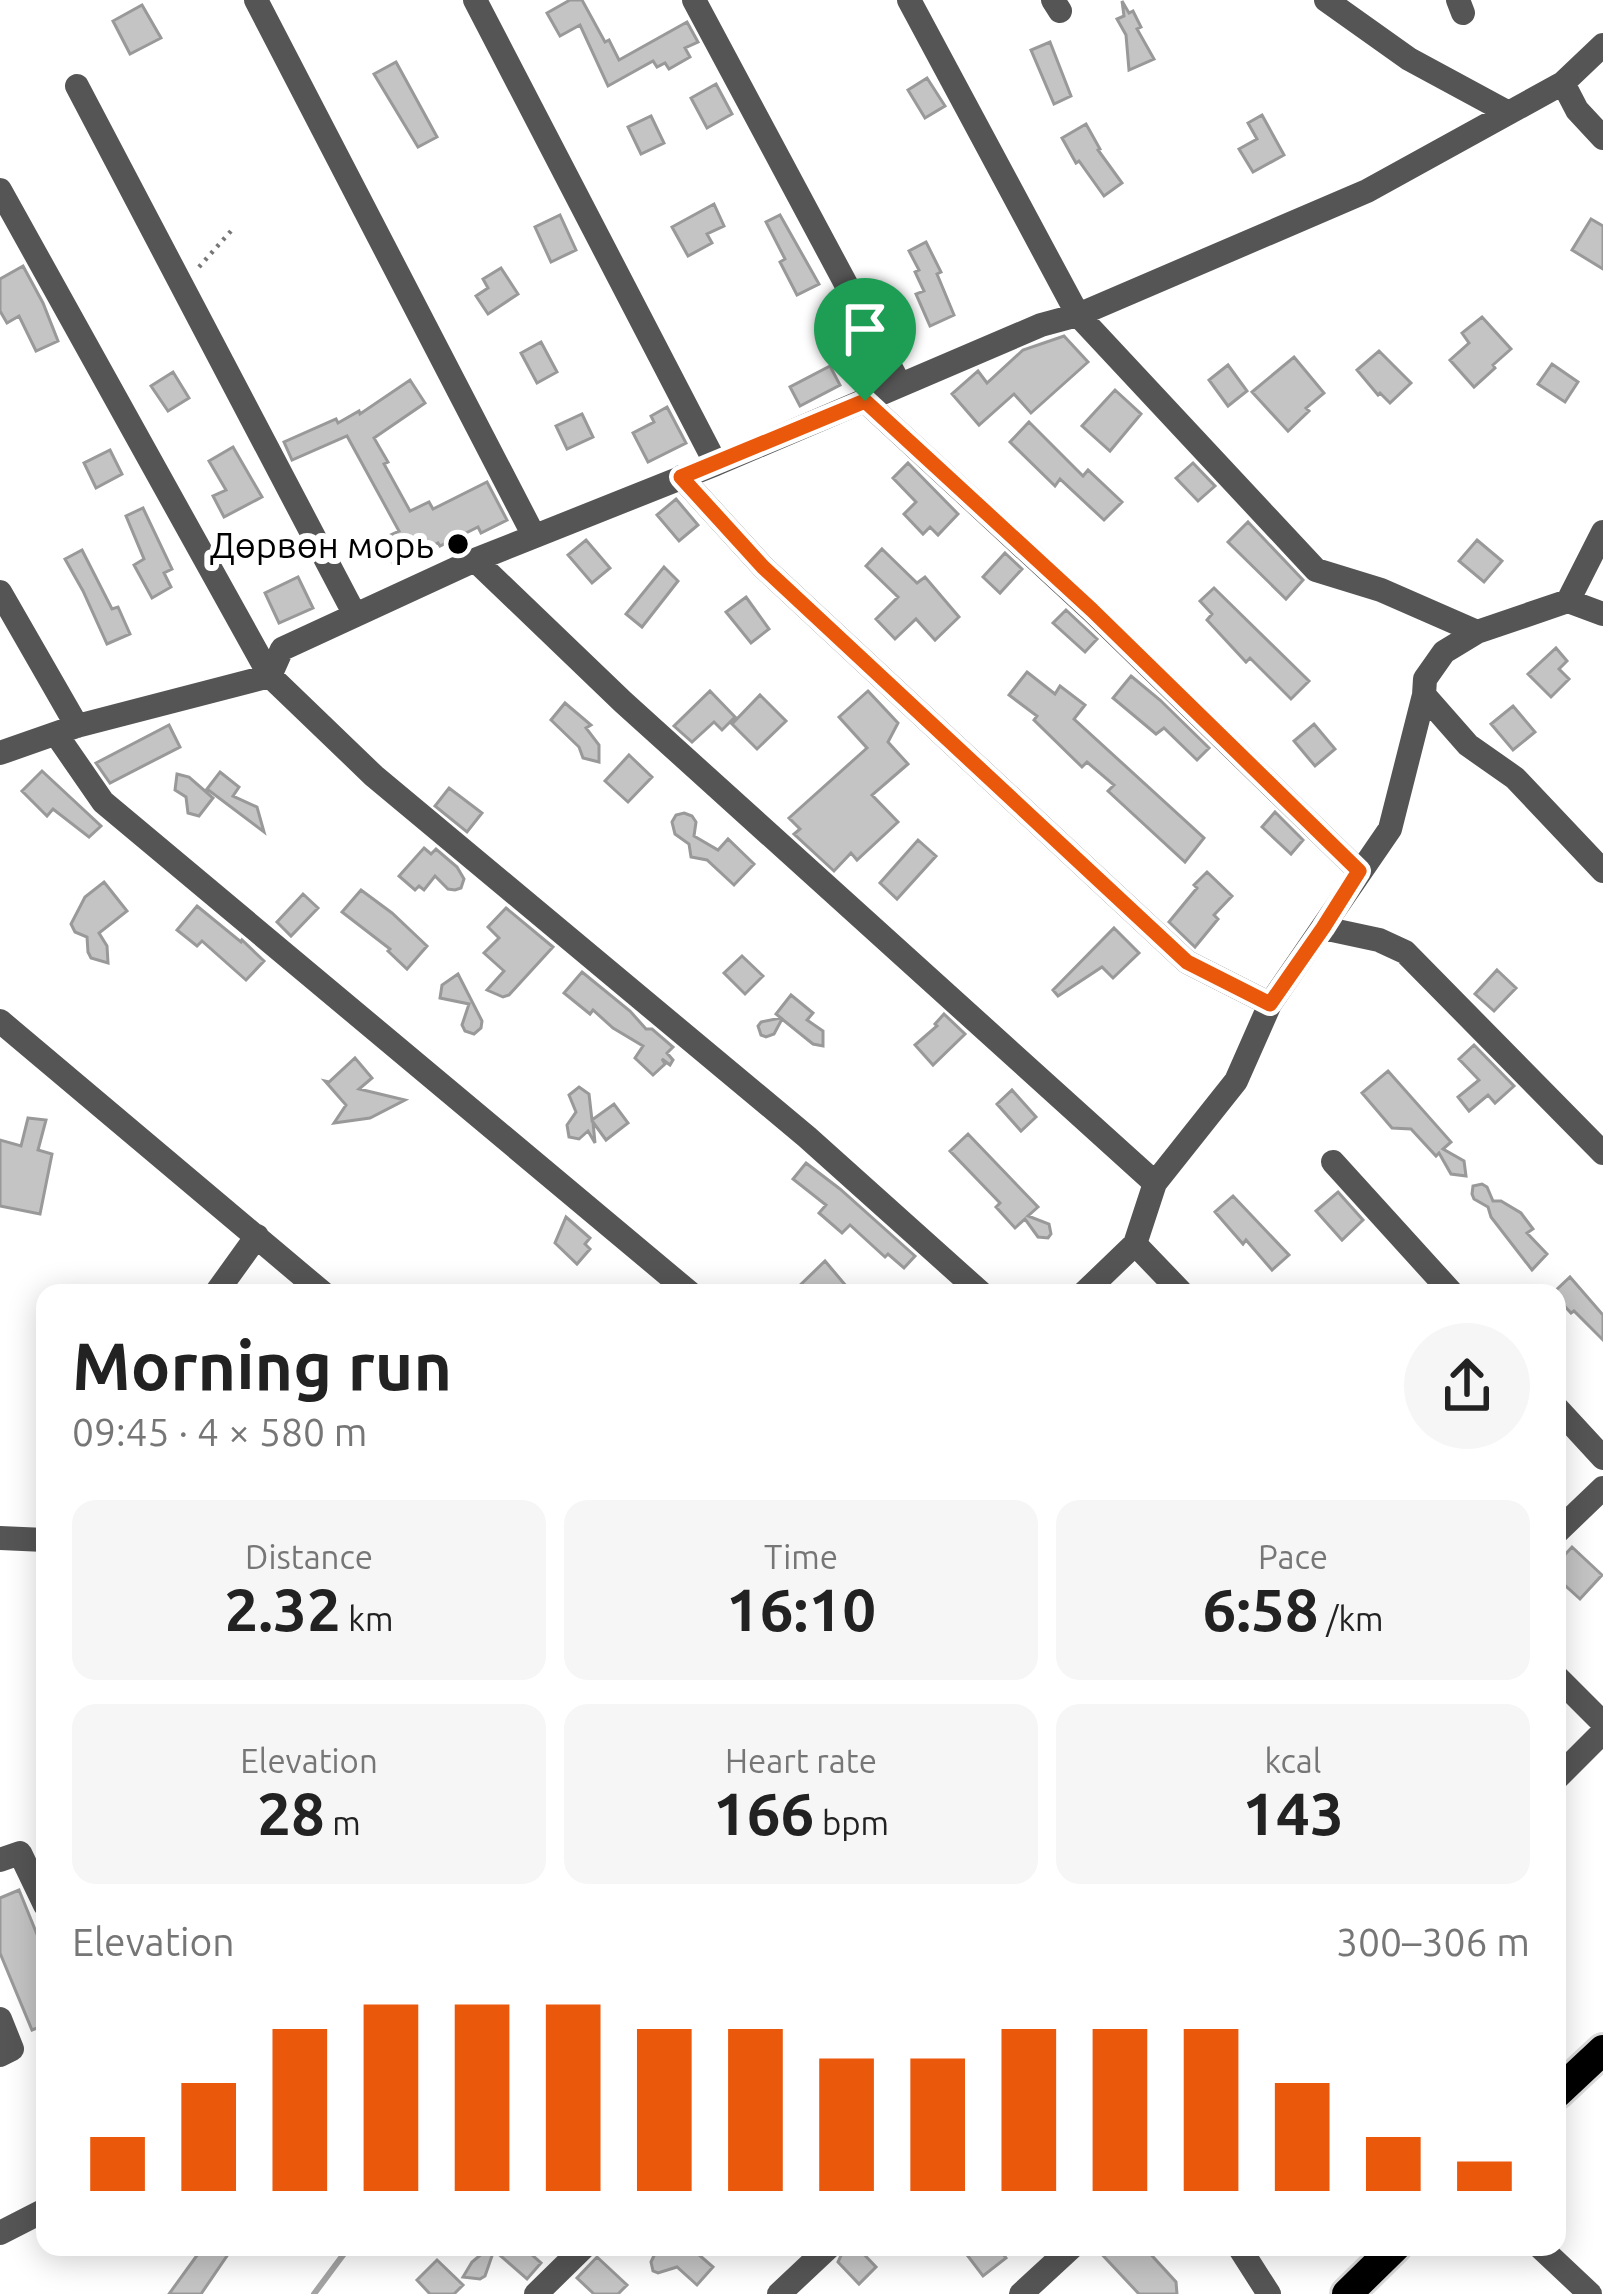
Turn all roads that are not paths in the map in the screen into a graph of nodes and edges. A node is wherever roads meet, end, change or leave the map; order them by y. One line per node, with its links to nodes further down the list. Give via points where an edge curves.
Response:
1 (256, 0): 18 (street)
2 (475, 0): 15 (street)
3 (694, 0): 13 (street)
4 (909, 0): 12 (street)
5 (1326, 0): 9 (street, via 1409,59)
6 (1603, 45): 7 (street)
7 (1563, 82): 9 (street); 10 (street)
8 (77, 86): 23 (street)
9 (1507, 112): 12 (street, via 1367,191)
10 (1603, 138)
11 (0, 190): 25 (street)
12 (1078, 315): 13 (street); 24 (street, via 1316,570)
13 (900, 385): 14 (street)
14 (865, 401): 15 (street); 29 (street)
15 (716, 464): 16 (street)
16 (681, 477): 18 (street); 32 (street, via 763,567 1187,962)
17 (1603, 532): 21 (street)
18 (534, 536): 19 (street)
19 (476, 560): 23 (street); 36 (street)
20 (0, 592): 27 (street)
21 (1568, 601): 22 (street); 24 (street)
22 (1603, 614)
23 (355, 615): 25 (street, via 282,649)
24 (1477, 632): 26 (street, via 1444,652)
25 (270, 676): 27 (street); 42 (street, via 374,776)
26 (1424, 695): 29 (street, via 1390,829); 30 (street)
27 (66, 730): 28 (street); 41 (street, via 103,802)
28 (0, 753)
29 (1359, 871): 31 (street)
30 (1603, 872)
31 (1323, 928): 32 (street); 34 (street, via 1405,952)
32 (1270, 1004): 36 (street, via 1236,1081)
33 (0, 1022): 37 (street)
34 (1603, 1153)
35 (1333, 1162): 45 (street)
36 (1155, 1183): 38 (street)
37 (256, 1236): 39 (street); 40 (street)
38 (1135, 1244): 43 (street); 44 (street)
39 (222, 1284)
40 (312, 1284)
41 (679, 1284)
42 (971, 1284)
43 (1093, 1284)
44 (1173, 1284)
45 (1444, 1284)
46 (1566, 1418): 47 (street)
47 (1603, 1458)
48 (1603, 1488): 49 (street)
49 (1566, 1523)
50 (0, 1538): 51 (street)
51 (36, 1540)
52 (1566, 1687): 53 (street)
53 (1603, 1727): 54 (street)
54 (1566, 1768)
55 (0, 1860): 56 (street, via 20,1852)
56 (36, 1886)
57 (0, 2019): 59 (street, via 12,2049)
58 (1603, 2050): 60 (main road)
59 (0, 2055)
60 (1566, 2085)
61 (36, 2215): 62 (street)
62 (0, 2233)
63 (575, 2256): 69 (street)
64 (820, 2256): 70 (street)
65 (1062, 2256): 71 (street)
66 (1245, 2256): 72 (street)
67 (1386, 2256): 73 (main road)
68 (1550, 2256): 74 (street)
69 (536, 2294)
70 (779, 2294)
71 (1021, 2294)
72 (1269, 2294)
73 (1347, 2294)
74 (1591, 2294)

